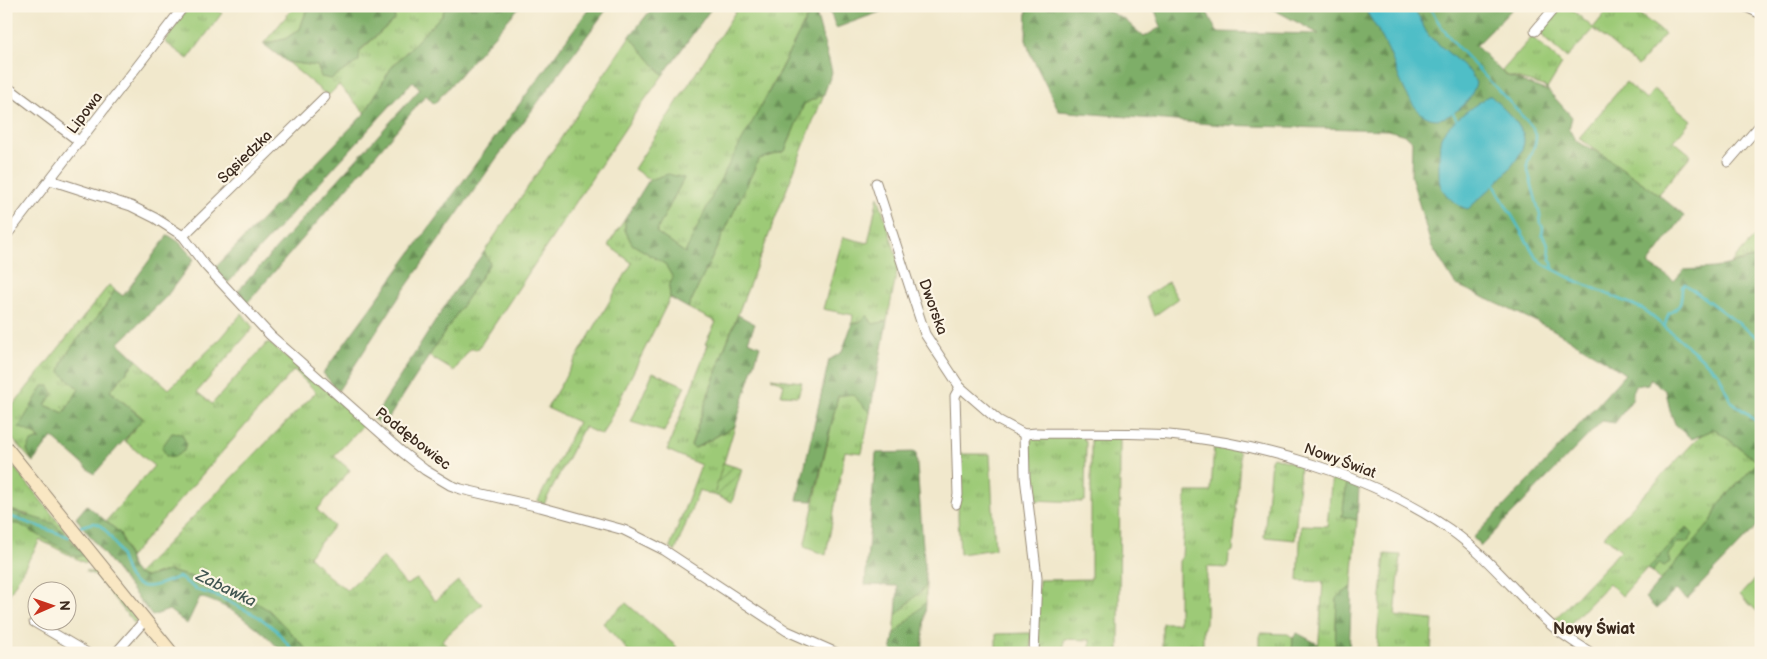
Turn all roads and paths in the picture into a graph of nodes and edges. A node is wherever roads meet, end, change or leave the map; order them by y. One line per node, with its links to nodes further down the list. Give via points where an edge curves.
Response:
1 (184, 6): 9 (street, Lipowa)
2 (1556, 6): 5 (street)
3 (1744, 6): 4 (street)
4 (1761, 14)
5 (1535, 32)
6 (6, 86): 9 (street)
7 (325, 97): 14 (street, Sąsiedzka)
8 (1761, 124): 10 (street)
9 (80, 142): 11 (street, Lipowa)
10 (1728, 162)
11 (50, 180): 13 (street, Lipowa); 14 (street, Poddębowiec, via 131,206)
12 (876, 183): 15 (street, Dworska, via 925,334)
13 (6, 236)
14 (183, 236): 24 (street, Poddębowiec, via 205,266 270,336 425,470 450,485 624,530 664,550 787,631)
15 (960, 387): 16 (street, Dworska, via 998,420); 18 (street, via 955,396)
16 (1024, 434): 25 (street, via 1025,477 1037,577); 26 (street, Nowy Świat, via 1199,438 1244,446 1347,476 1412,506 1449,528 1553,627)
17 (6, 447): 19 (main road)
18 (956, 504)
19 (145, 620): 22 (street); 23 (main road)
20 (51, 632): 21 (street)
21 (87, 653)
22 (116, 653)
23 (172, 653)
24 (837, 653)
25 (1034, 653)
26 (1591, 653)

